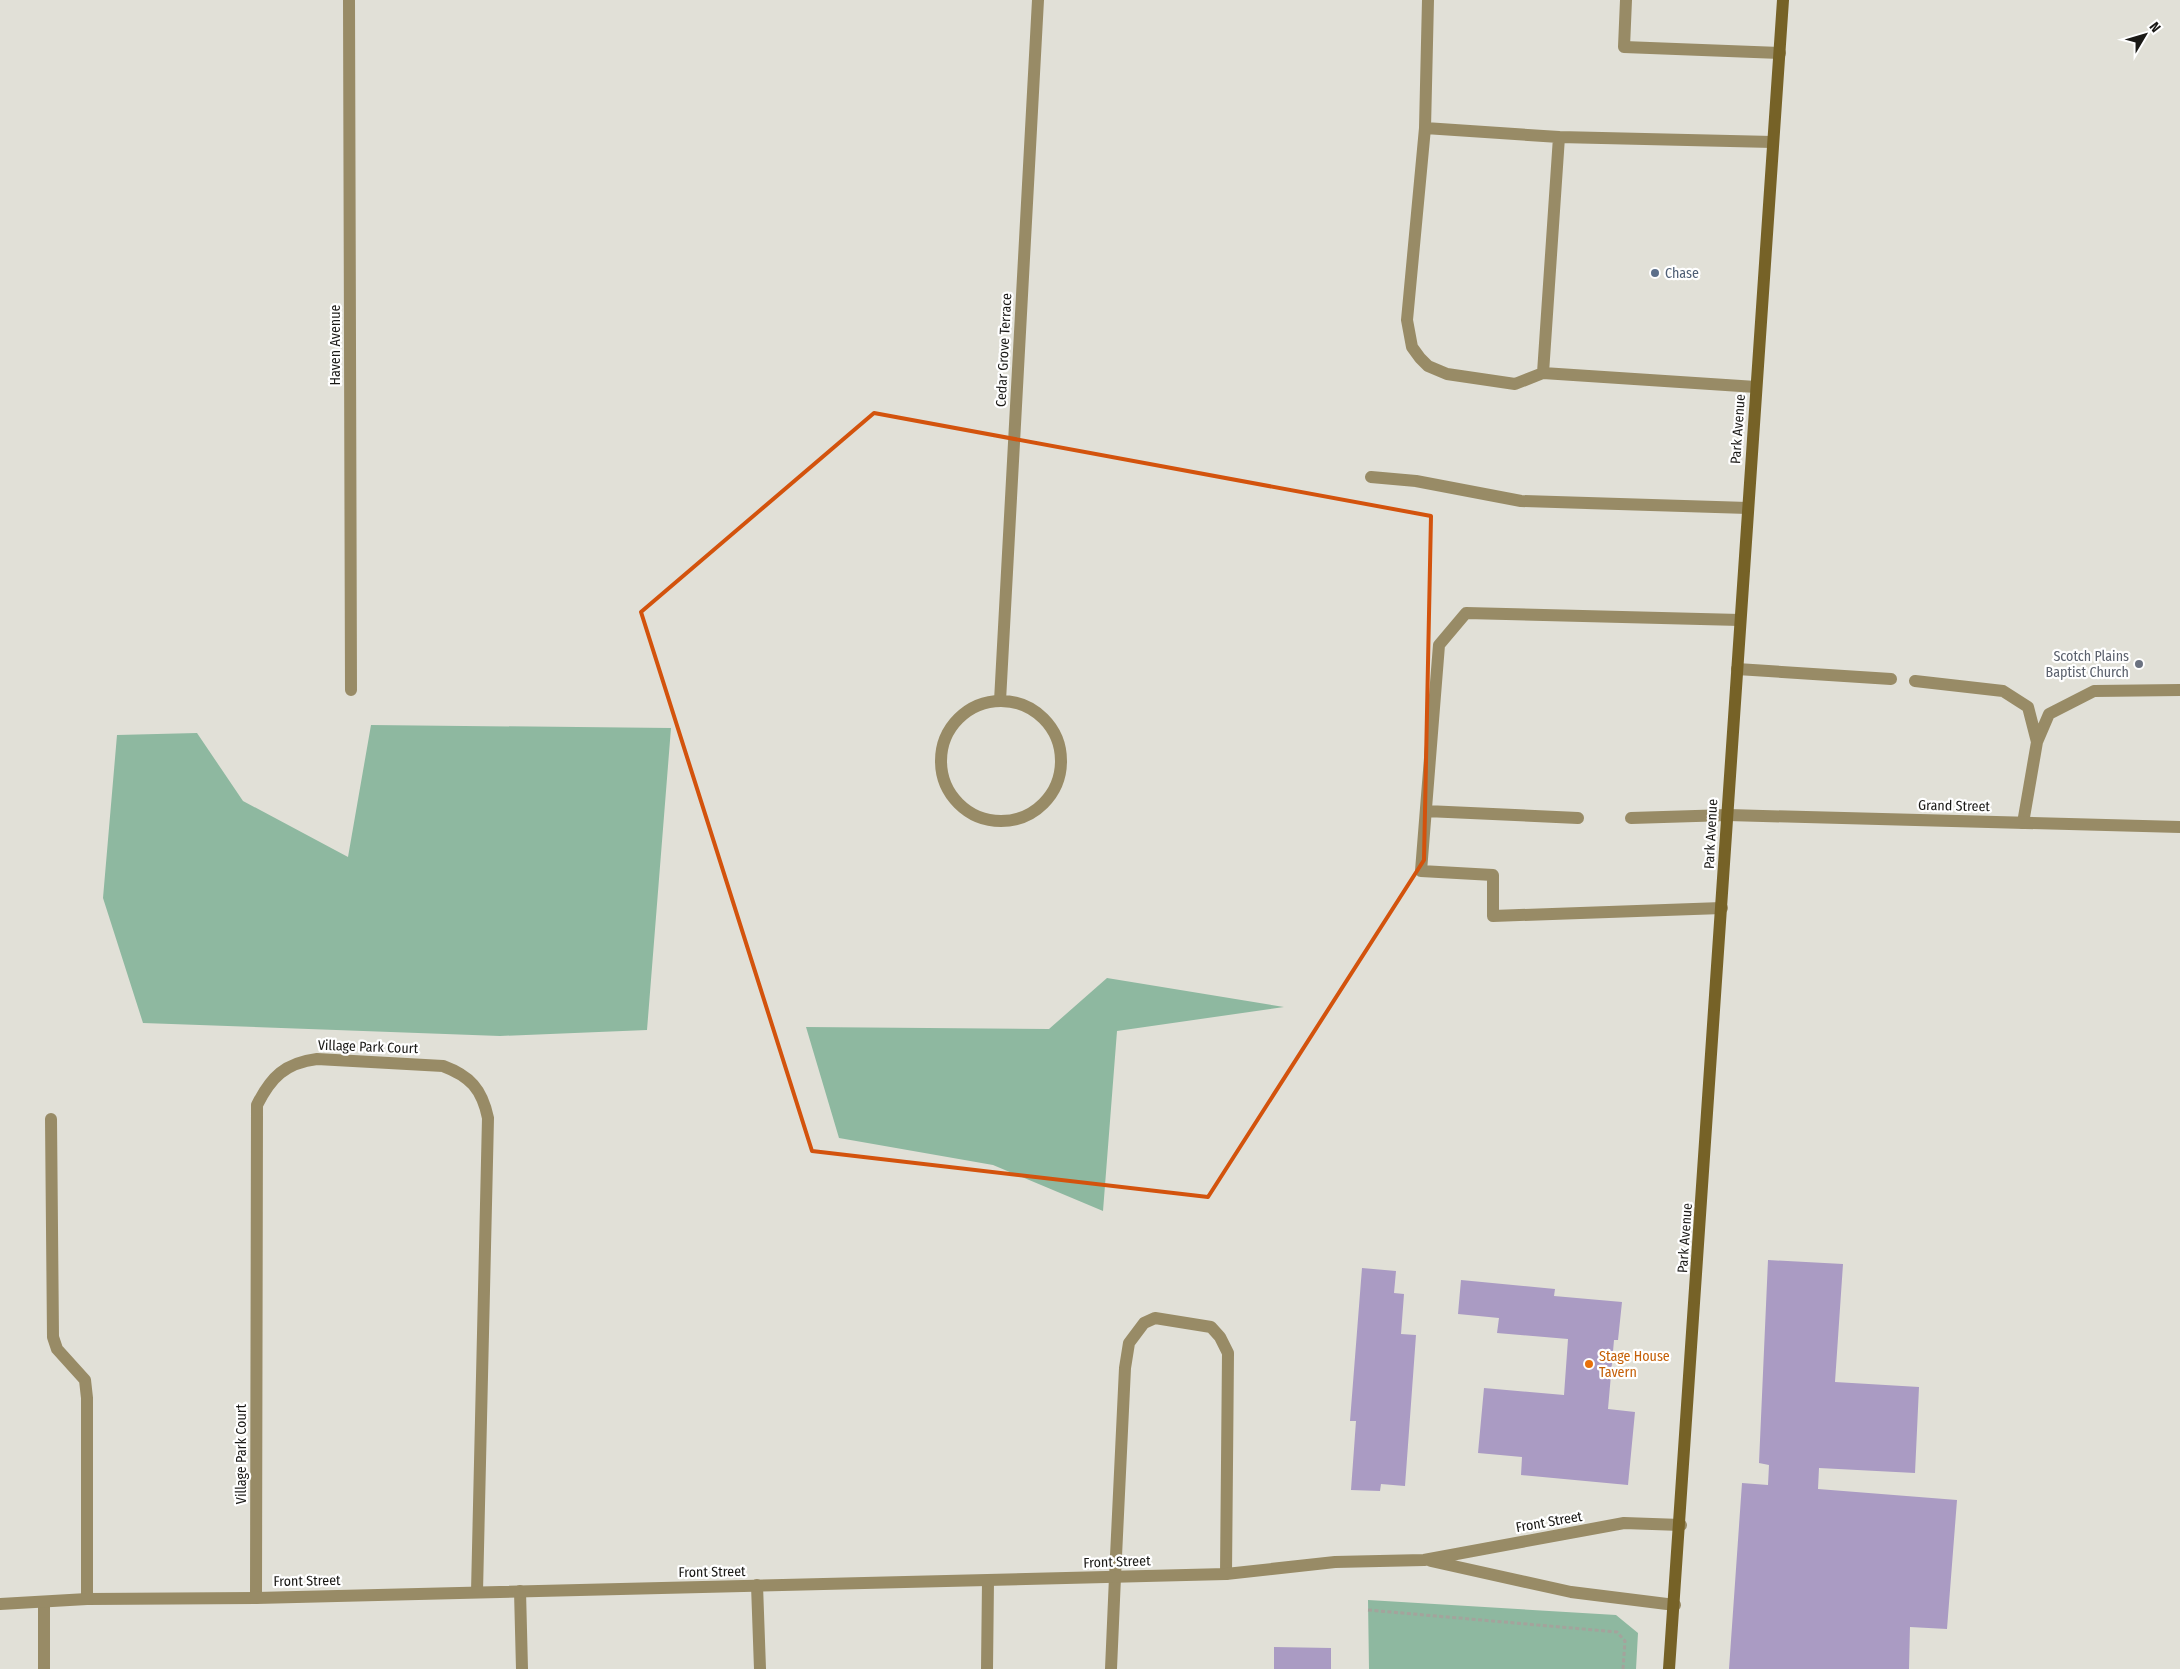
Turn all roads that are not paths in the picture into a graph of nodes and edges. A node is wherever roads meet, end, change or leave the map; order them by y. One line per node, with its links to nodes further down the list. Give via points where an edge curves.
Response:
1 (349, 0): 18 (street, Haven Avenue)
2 (1038, 0): 20 (street, Cedar Grove Terrace)
3 (1428, 0): 7 (street)
4 (1626, 0): 6 (street, via 1624,47)
5 (1783, 0): 6 (main road, Park Avenue)
6 (1780, 53): 9 (main road, Park Avenue)
7 (1425, 128): 8 (street); 10 (street, via 1407,320 1412,347 1428,366 1447,374 1515,384)
8 (1559, 137): 9 (street); 10 (street)
9 (1773, 142): 11 (main road, Park Avenue)
10 (1543, 373): 11 (street)
11 (1756, 387): 13 (main road, Park Avenue)
12 (1371, 477): 13 (street, via 1416,480 1521,501)
13 (1748, 508): 14 (main road, Park Avenue)
14 (1740, 620): 15 (main road, Park Avenue); 22 (street, via 1466,613 1439,645)
15 (1737, 669): 16 (street); 23 (main road, Park Avenue)
16 (1891, 679)
17 (1915, 681): 21 (street, via 2003,691 2028,707)
18 (351, 690)
19 (2180, 690): 21 (street, via 2094,691 2049,714)
20 (1000, 701): 20 (street, via 979,705 962,716 953,726 942,751 942,771 948,789 960,805 975,816 994,821 1013,820 1031,814 1046,802 1056,786 1061,767 1060,747 1052,728 1038,713 1019,704)
21 (2037, 742): 26 (street)
22 (1426, 812): 24 (street); 28 (street, via 1421,871 1493,875 1493,916)
23 (1728, 815): 25 (street, Grand Street); 26 (street, Grand Street); 28 (main road, Park Avenue)
24 (1578, 818)
25 (1631, 818)
26 (2023, 823): 27 (street, Grand Street)
27 (2180, 827)
28 (1722, 908): 30 (main road, Park Avenue)
29 (52, 1119): 39 (street, via 53,1337 57,1349 85,1380)
30 (1681, 1525): 31 (street, Front Street, via 1624,1524); 42 (main road, Park Avenue)
31 (1424, 1560): 32 (street, Front Street, via 1335,1562); 42 (street, Front Street, via 1571,1592)
32 (1226, 1574): 33 (street, Front Street); 33 (street, via 1228,1353 1211,1327 1154,1318 1144,1323 1129,1343 1125,1368)
33 (1115, 1576): 34 (street, Front Street); 47 (street)
34 (988, 1581): 35 (street, Front Street); 46 (street)
35 (757, 1586): 36 (street, Front Street); 45 (street)
36 (520, 1591): 37 (street, Front Street); 44 (street)
37 (477, 1592): 38 (street, Front Street); 38 (street, Village Park Court, via 488,1118 484,1100 461,1073 443,1066 317,1059 300,1061 281,1072 267,1085 257,1105)
38 (256, 1598): 39 (street, Front Street)
39 (87, 1599): 40 (street, Front Street)
40 (44, 1603): 41 (street, Front Street); 43 (street)
41 (0, 1604)
42 (1675, 1606): 48 (main road, Park Avenue)
43 (44, 1669)
44 (522, 1669)
45 (760, 1669)
46 (987, 1669)
47 (1111, 1669)
48 (1670, 1669)

